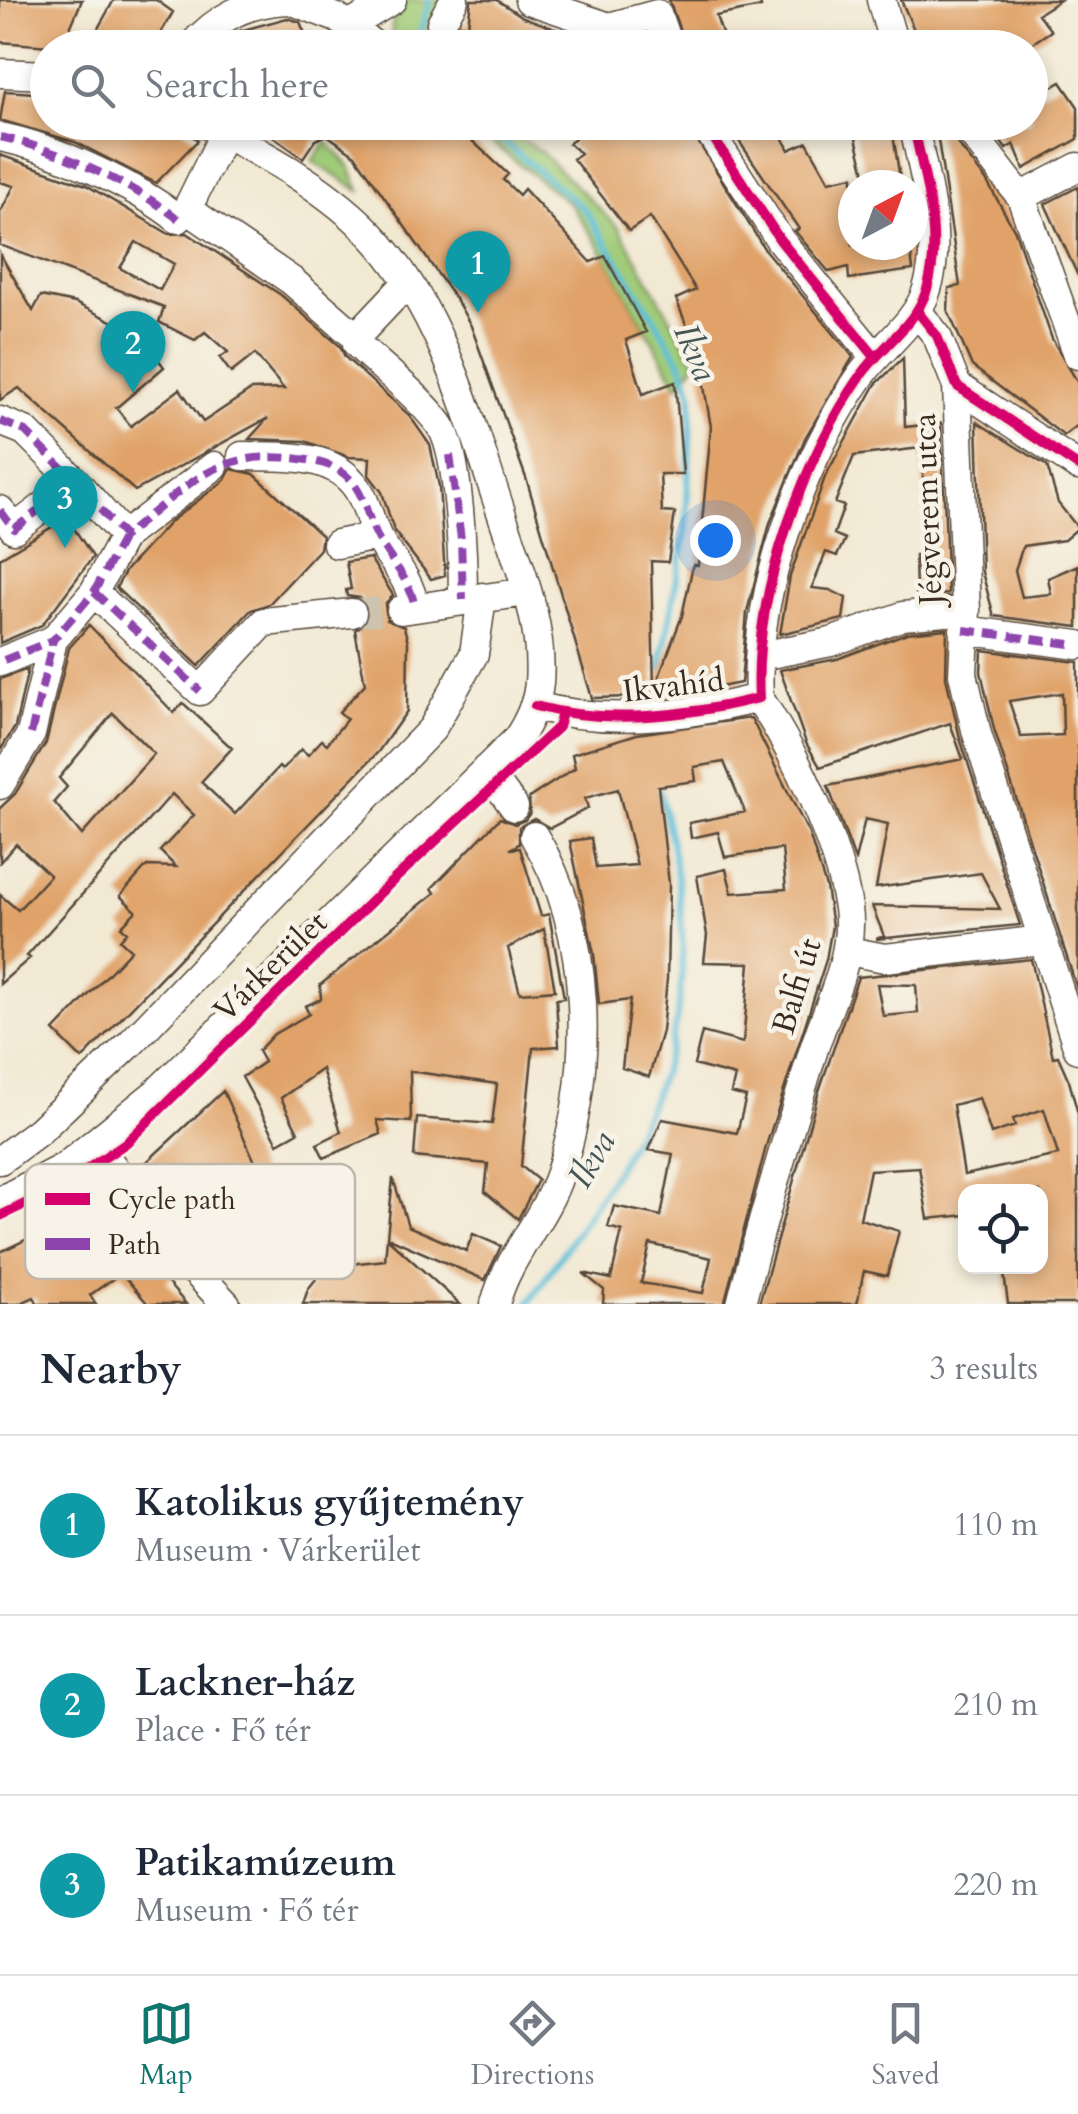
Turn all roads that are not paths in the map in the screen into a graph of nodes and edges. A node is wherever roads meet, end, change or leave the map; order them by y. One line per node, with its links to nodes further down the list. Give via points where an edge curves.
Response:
1 (289, 0): 5 (street); 7 (street, via 252,5)
2 (392, 0): 5 (street)
3 (529, 0): 6 (street)
4 (881, 0): 11 (street)
5 (349, 26): 8 (street)
6 (609, 27): 9 (street); 10 (street, via 656,14)
7 (211, 30)
8 (354, 30)
9 (613, 30)
10 (662, 30)
11 (890, 30)
12 (0, 73): 13 (street)
13 (30, 74)
14 (0, 137): 22 (street, via 66,158)
15 (209, 140): 25 (street, Várkerület, via 187,209 292,281)
16 (232, 140): 23 (street, Várkerület, via 344,209)
17 (715, 140): 27 (street, via 822,296)
18 (916, 140): 24 (street, via 933,228 928,282)
19 (978, 140): 21 (street)
20 (1078, 167): 21 (street)
21 (1021, 197): 26 (street)
22 (178, 219)
23 (407, 283): 25 (street); 39 (street, Várkerület, via 458,386)
24 (917, 311): 27 (street); 28 (street, via 938,336)
25 (356, 337): 40 (street, Várkerület, via 438,423 450,455)
26 (1078, 356)
27 (875, 357): 45 (street, via 837,416 800,500 771,580)
28 (958, 386): 32 (street); 42 (street, Jégverem utca)
29 (0, 421): 33 (street, via 26,431)
30 (242, 456): 36 (street, via 330,465 354,483)
31 (214, 466): 35 (street)
32 (1078, 466)
33 (76, 482): 34 (street); 35 (street)
34 (5, 527)
35 (124, 536): 38 (street)
36 (376, 536): 37 (street); 40 (street, via 412,586 408,609)
37 (337, 544)
38 (94, 592): 41 (street, via 200,691 264,622); 43 (street)
39 (527, 592): 40 (street); 48 (street, Várkerület, via 539,652)
40 (472, 599): 57 (street, Várkerület, via 474,654 432,729 132,1042)
41 (338, 614)
42 (965, 620): 44 (street); 45 (street, via 903,616 831,642); 53 (street, Jégverem utca, via 964,674 973,718)
43 (54, 640): 46 (street); 50 (street, via 32,734)
44 (1078, 645)
45 (760, 656): 47 (street)
46 (2, 661)
47 (759, 698): 48 (street, Ikvahíd, via 576,718); 54 (street, Balfi út, via 838,870 848,909)
48 (535, 706): 49 (street, Várkerület, via 517,739)
49 (486, 769): 51 (street); 56 (street, Várkerület, via 158,1092)
50 (0, 786)
51 (514, 807)
52 (534, 836): 63 (street, via 560,889 574,939 581,1048 559,1174)
53 (1042, 940): 54 (street, via 885,958); 55 (street, Jégverem utca)
54 (848, 952): 65 (street, Balfi út)
55 (1078, 1047)
56 (96, 1144): 58 (street, Várkerület); 59 (street)
57 (0, 1160)
58 (62, 1164)
59 (111, 1164)
60 (25, 1186): 61 (street, Várkerület)
61 (0, 1201)
62 (202, 1279): 64 (street)
63 (498, 1295)
64 (226, 1304)
65 (741, 1304)

